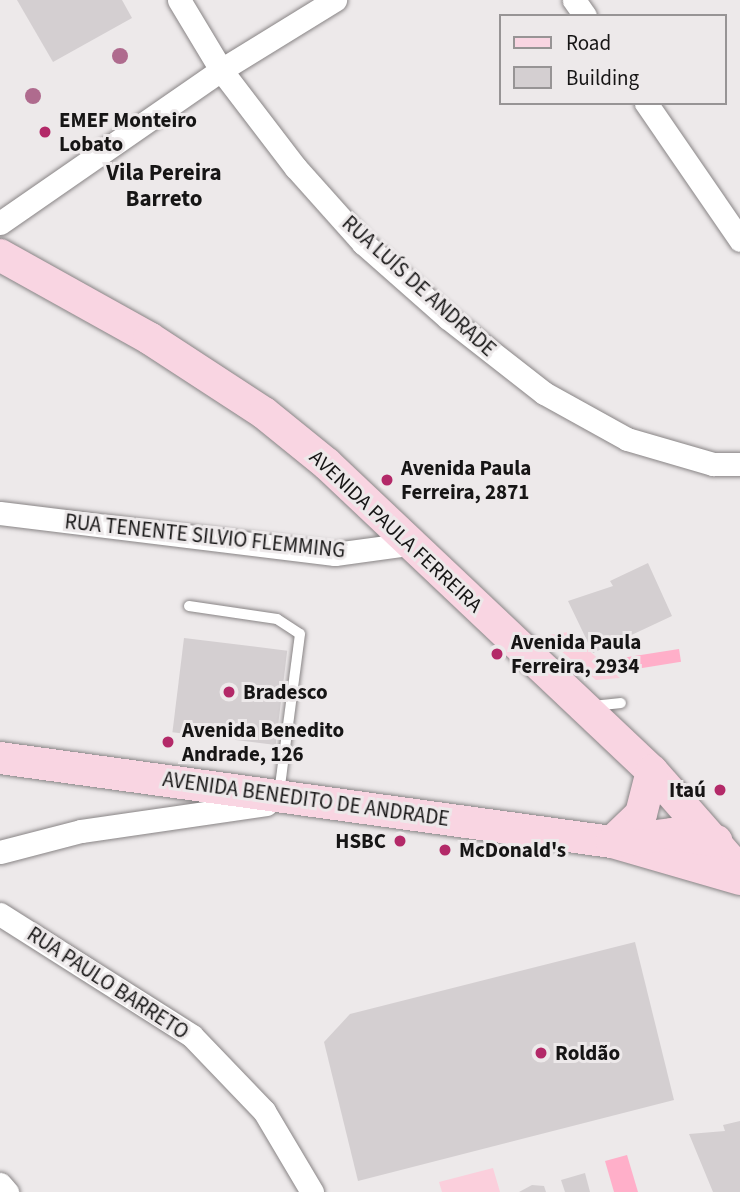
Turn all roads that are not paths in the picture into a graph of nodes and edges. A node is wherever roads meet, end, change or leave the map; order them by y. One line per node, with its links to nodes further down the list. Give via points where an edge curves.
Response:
1 (179, 0): 3 (street, RUA LUÍS DE ANDRADE)
2 (335, 0): 3 (street)
3 (220, 70): 5 (street); 8 (street, RUA LUÍS DE ANDRADE, via 363,243 544,393 627,439 713,464)
4 (647, 105): 6 (street)
5 (0, 223)
6 (740, 240)
7 (0, 255): 10 (main road, AVENIDA PAULA FERREIRA, via 264,413 368,500)
8 (740, 464)
9 (0, 513): 10 (street, RUA TENENTE SILVIO FLEMMING, via 335,554)
10 (409, 544): 13 (main road, AVENIDA PAULA FERREIRA)
11 (189, 606): 16 (lane, via 277,619 300,634)
12 (621, 703): 13 (lane)
13 (584, 707): 15 (main road, AVENIDA PAULA FERREIRA)
14 (0, 758): 16 (main road, AVENIDA BENEDITO DE ANDRADE)
15 (652, 771): 18 (main road, AVENIDA PAULA FERREIRA); 19 (main road, via 641,814)
16 (279, 794): 17 (main road, AVENIDA BENEDITO DE ANDRADE)
17 (314, 800): 19 (main road, AVENIDA BENEDITO DE ANDRADE); 20 (street, via 207,808)
18 (716, 841): 19 (main road, AVENIDA BENEDITO DE ANDRADE, via 672,834); 21 (main road, AVENIDA PAULA FERREIRA)
19 (612, 842): 22 (main road, AVENIDA BENEDITO DE ANDRADE)
20 (0, 852)
21 (740, 871)
22 (740, 878)
23 (0, 914): 26 (street, RUA PAULO BARRETO, via 192,1036 264,1111)
24 (0, 1184): 25 (street)
25 (7, 1192)
26 (312, 1192)

